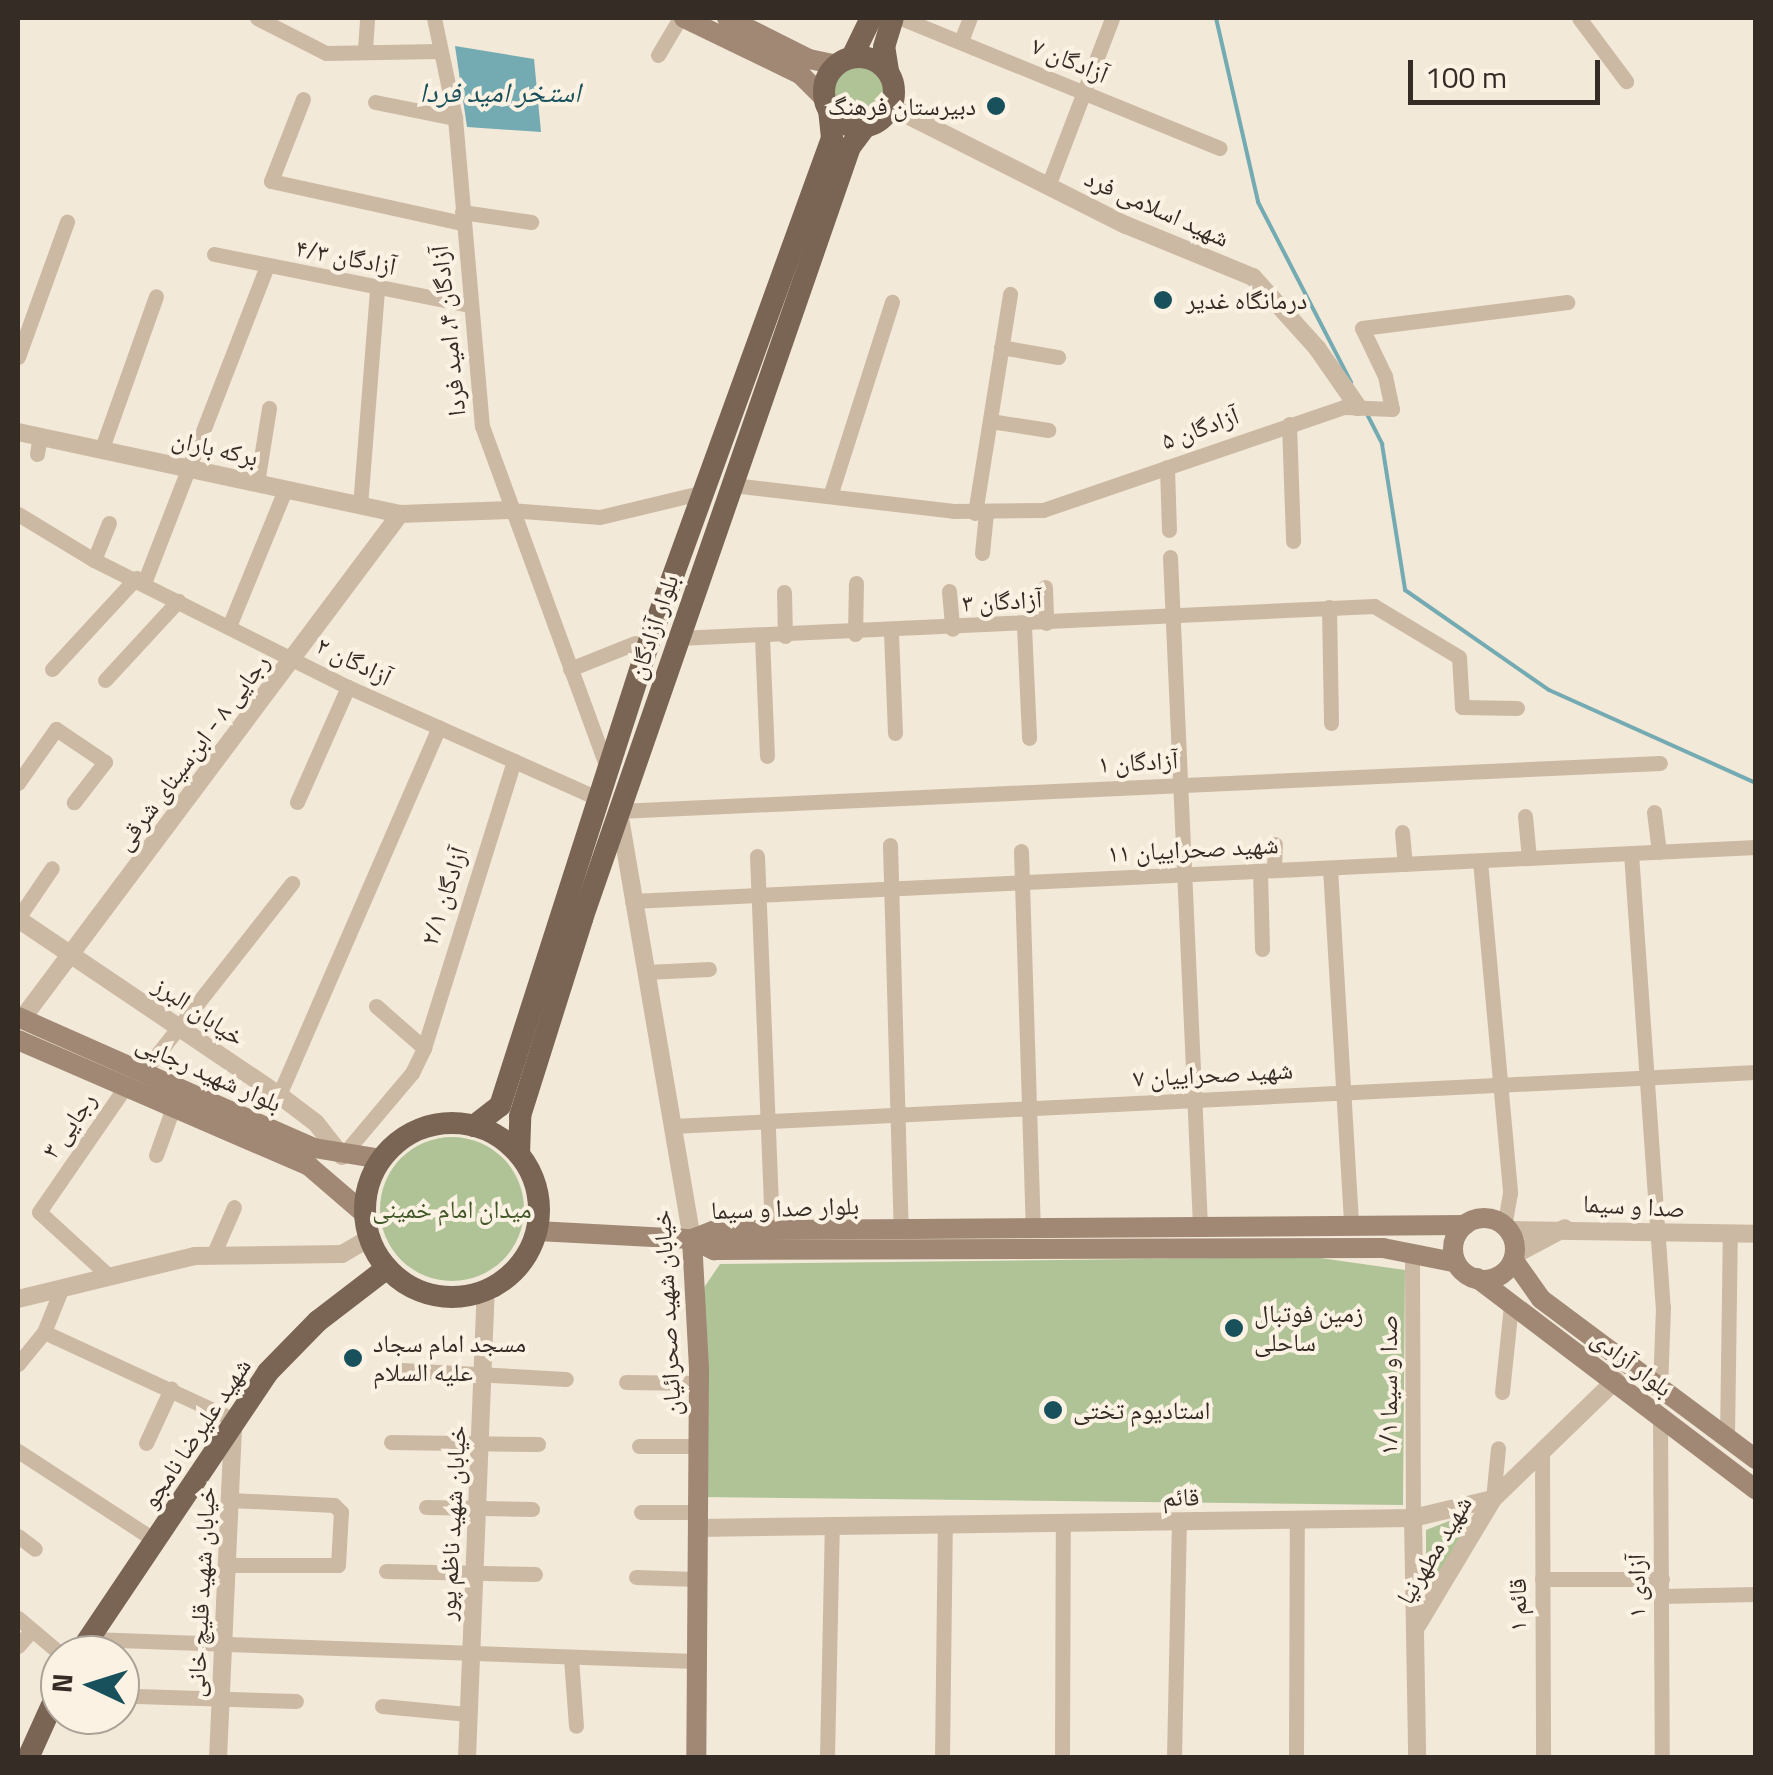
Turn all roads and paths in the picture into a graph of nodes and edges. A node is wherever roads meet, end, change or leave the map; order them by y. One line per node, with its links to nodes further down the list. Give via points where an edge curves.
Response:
1 (257, 18): 13 (street, via 326,53)
2 (367, 18): 13 (street)
3 (434, 18): 14 (street, آزادگان ۴، امید فردا)
4 (682, 18): 15 (street); 22 (main road, via 800,74)
5 (728, 18): 16 (main road, via 809,59)
6 (871, 18): 16 (main road)
7 (893, 18): 17 (main road, via 884,47)
8 (901, 18): 12 (street, آزادگان ۷)
9 (970, 18): 12 (street)
10 (1112, 18): 19 (street)
11 (1579, 18): 18 (street)
12 (961, 41): 19 (street, آزادگان ۷)
13 (365, 49): 14 (street)
14 (438, 50): 24 (street, آزادگان ۴، امید فردا)
15 (658, 55)
16 (844, 61): 17 (main road, via 875,60); 22 (main road)
17 (888, 71): 23 (main road)
18 (1626, 81)
19 (1083, 93): 26 (street, آزادگان ۷); 27 (street)
20 (303, 99): 28 (street, via 272,181)
21 (376, 102): 24 (street)
22 (827, 104): 25 (main road, via 843,124); 54 (main road, بلوار آزادگان, via 832,138)
23 (891, 107): 25 (main road); 27 (street, شهید اسلامی فرد)
24 (455, 118): 28 (street, آزادگان ۴، امید فردا)
25 (866, 126): 52 (main road, بلوار آزادگان, via 850,147)
26 (1220, 148)
27 (1048, 186): 43 (street, شهید اسلامی فرد, via 1253,277)
28 (462, 218): 30 (street); 38 (street, آزادگان ۴، امید فردا)
29 (66, 222): 40 (street)
30 (531, 222)
31 (214, 254): 32 (street, آزادگان ۴/۳)
32 (268, 266): 33 (street, آزادگان ۴/۳); 49 (street)
33 (377, 289): 38 (street, آزادگان ۴/۳); 56 (street)
34 (1010, 294): 39 (street)
35 (156, 296): 48 (street)
36 (892, 302): 55 (street)
37 (1568, 302): 43 (street, آزادگان ۵, via 1362,328 1394,399 1392,410)
38 (469, 305): 57 (street, آزادگان ۴، امید فردا, via 482,426)
39 (1001, 347): 41 (street); 44 (street)
40 (18, 357)
41 (1058, 358)
42 (269, 408): 51 (street)
43 (1358, 408): 45 (street, آزادگان ۵)
44 (990, 421): 46 (street); 58 (street)
45 (1289, 424): 50 (street, آزادگان ۵); 63 (street)
46 (1048, 430)
47 (18, 432): 48 (street, برکه باران, via 38,445)
48 (102, 448): 49 (street, برکه باران)
49 (184, 466): 51 (street, برکه باران); 68 (street, via 167,526)
50 (1168, 466): 58 (street, آزادگان ۵, via 1043,510); 62 (street)
51 (257, 483): 53 (street, برکه باران)
52 (734, 485): 55 (street, آزادگان ۵); 69 (main road, بلوار آزادگان)
53 (285, 490): 56 (street, برکه باران); 78 (street)
54 (704, 492): 57 (street, via 600,516); 67 (main road, بلوار آزادگان)
55 (830, 496): 58 (street, آزادگان ۵)
56 (360, 506): 59 (street, برکه باران)
57 (510, 510): 59 (street, برکه باران); 89 (street, آزادگان ۴، امید فردا)
58 (981, 513): 64 (street)
59 (400, 514): 87 (street, رجایی ۸ - ابن‌سینای شرقی)
60 (20, 520): 66 (street, آزادگان ۲)
61 (109, 522): 66 (street)
62 (1168, 530)
63 (1292, 541)
64 (982, 553)
65 (1170, 557): 76 (street)
66 (94, 560): 68 (street, آزادگان ۲)
67 (675, 572): 69 (main road); 100 (main road, بلوار آزادگان)
68 (140, 580): 74 (street, آزادگان ۲); 88 (street)
69 (698, 580): 85 (main road, بلوار آزادگان)
70 (856, 583): 82 (street)
71 (1045, 587): 77 (street)
72 (950, 591): 80 (street)
73 (784, 592): 83 (street)
74 (178, 601): 78 (street, آزادگان ۲); 90 (street)
75 (1329, 607): 76 (street, آزادگان ۳); 92 (street, آزادگان ۳, via 1374,606 1459,657 1462,707); 93 (street)
76 (1173, 618): 77 (street, آزادگان ۳); 102 (street)
77 (1046, 623): 79 (street, آزادگان ۳)
78 (230, 624): 87 (street, آزادگان ۲)
79 (1024, 626): 80 (street, آزادگان ۳); 96 (street)
80 (952, 629): 81 (street, آزادگان ۳)
81 (891, 633): 82 (street, آزادگان ۳); 95 (street)
82 (855, 634): 83 (street, آزادگان ۳)
83 (785, 636): 84 (street, آزادگان ۳)
84 (762, 637): 85 (street, آزادگان ۳); 97 (street)
85 (678, 638): 106 (main road, بلوار آزادگان)
86 (634, 642): 89 (street)
87 (292, 659): 91 (street, آزادگان ۲); 132 (street, رجایی ۸ - ابن‌سینای شرقی)
88 (52, 669)
89 (570, 669): 100 (street, آزادگان ۴، امید فردا)
90 (106, 680)
91 (348, 687): 94 (street, آزادگان ۲); 105 (street)
92 (1517, 708)
93 (1332, 723)
94 (439, 728): 98 (street, آزادگان ۲); 145 (street)
95 (895, 734)
96 (1029, 738)
97 (766, 756)
98 (514, 761): 103 (street, آزادگان ۲); 138 (street, آزادگان ۲/۱)
99 (1660, 763): 102 (street, آزادگان ۱)
100 (607, 767): 103 (main road, بلوار آزادگان)
101 (18, 783): 104 (street, via 56,728 104,762)
102 (1177, 786): 106 (street, آزادگان ۱); 123 (street)
103 (597, 798): 129 (main road, بلوار آزادگان)
104 (74, 802)
105 (297, 802)
106 (619, 811): 128 (street, خیابان شهید صحرائیان); 129 (main road, بلوار آزادگان)
107 (1654, 812): 114 (street)
108 (1525, 816): 117 (street)
109 (1402, 832): 119 (street)
110 (1275, 844): 122 (street)
111 (890, 845): 126 (street)
112 (1756, 848): 114 (street, شهید صحراییان ۱۱)
113 (1021, 851): 124 (street)
114 (1659, 852): 115 (street, شهید صحراییان ۱۱)
115 (1630, 854): 117 (street, شهید صحراییان ۱۱); 141 (street)
116 (757, 856): 127 (street)
117 (1529, 858): 118 (street, شهید صحراییان ۱۱)
118 (1480, 860): 119 (street, شهید صحراییان ۱۱); 142 (street)
119 (1405, 864): 121 (street, شهید صحراییان ۱۱)
120 (52, 868): 130 (street)
121 (1330, 868): 122 (street, شهید صحراییان ۱۱); 144 (street)
122 (1267, 871): 123 (street, شهید صحراییان ۱۱); 131 (street)
123 (1184, 874): 124 (street, شهید صحراییان ۱۱); 146 (street)
124 (1021, 882): 126 (street, شهید صحراییان ۱۱); 148 (street)
125 (292, 883): 137 (street)
126 (893, 888): 127 (street, شهید صحراییان ۱۱); 149 (street)
127 (762, 895): 128 (street, شهید صحراییان ۱۱); 150 (street)
128 (632, 901): 134 (street, خیابان شهید صحرائیان)
129 (576, 906): 151 (main road, بلوار آزادگان, via 500,1106); 154 (main road, بلوار آزادگان, via 520,1116)
130 (18, 919): 132 (street, خیابان البرز)
131 (1262, 949)
132 (72, 956): 136 (street, رجایی ۸ - ابن‌سینای شرقی); 137 (street, خیابان البرز)
133 (709, 969): 134 (street)
134 (646, 972): 152 (street, خیابان شهید صحرائیان)
135 (376, 1006): 138 (street)
136 (19, 1026): 139 (main road, بلوار شهید رجایی); 143 (main road, بلوار شهید رجایی)
137 (177, 1026): 139 (street); 145 (street, خیابان البرز)
138 (424, 1048): 155 (street, آزادگان ۲/۱, via 412,1073)
139 (146, 1070): 155 (main road, بلوار شهید رجایی)
140 (1756, 1072): 141 (street, شهید صحراییان ۷)
141 (1644, 1078): 142 (street, شهید صحراییان ۷); 169 (street)
142 (1496, 1085): 144 (street, شهید صحراییان ۷); 165 (street, via 1510,1192)
143 (126, 1086): 147 (main road, بلوار شهید رجایی); 178 (street, رجایی ۳, via 39,1212)
144 (1347, 1093): 146 (street, شهید صحراییان ۷); 158 (street)
145 (279, 1095): 155 (street, خیابان البرز, via 316,1123)
146 (1194, 1100): 148 (street, شهید صحراییان ۷); 162 (street)
147 (174, 1105): 153 (street); 163 (main road, بلوار شهید رجایی, via 309,1166)
148 (1028, 1108): 149 (street, شهید صحراییان ۷); 161 (street)
149 (901, 1115): 150 (street, شهید صحراییان ۷); 164 (street)
150 (770, 1121): 152 (street, شهید صحراییان ۷); 167 (street)
151 (474, 1126): 154 (main road); 156 (main road, via 423,1128)
152 (673, 1126): 172 (street, خیابان شهید صحرائیان)
153 (156, 1154)
154 (519, 1154): 168 (main road, via 536,1190)
155 (342, 1156): 156 (main road, بلوار شهید رجایی)
156 (382, 1159): 163 (main road)
157 (234, 1206): 174 (street)
158 (1351, 1223): 159 (main road, بلوار صدا و سیما); 162 (main road, بلوار صدا و سیما)
159 (1430, 1223): 160 (main road, بلوار صدا و سیما); 173 (main road, via 1435,1243)
160 (1465, 1224): 165 (main road); 176 (main road, via 1450,1245)
161 (1033, 1226): 162 (main road, بلوار صدا و سیما); 164 (main road, بلوار صدا و سیما)
162 (1200, 1226)
163 (368, 1227): 174 (street, via 342,1254); 177 (main road)
164 (902, 1228): 167 (main road, بلوار صدا و سیما)
165 (1507, 1228): 166 (street, صدا و سیما); 175 (main road)
166 (1565, 1228): 169 (street, صدا و سیما); 175 (street)
167 (772, 1230): 172 (main road, بلوار صدا و سیما, via 713,1231)
168 (537, 1231): 172 (main road); 181 (main road, via 527,1256)
169 (1657, 1234): 170 (street, صدا و سیما); 193 (street)
170 (1730, 1234): 171 (street, صدا و سیما); 197 (street)
171 (1756, 1234)
172 (692, 1240): 173 (main road, بلوار صدا و سیما, via 714,1250); 191 (main road, خیابان شهید صحرائیان)
173 (1417, 1252): 176 (main road, بلوار صدا و سیما); 215 (street, صدا و سیما ۱/۱)
174 (214, 1253): 178 (street)
175 (1516, 1258): 179 (main road); 193 (main road, بلوار آزادی, via 1541,1299)
176 (1453, 1262): 179 (main road)
177 (387, 1268): 181 (main road, via 433,1296); 196 (main road, شهید علیرضا نامجو, via 318,1321 268,1372)
178 (110, 1277): 180 (street)
179 (1477, 1278): 183 (main road, بلوار آزادی)
180 (62, 1290): 182 (street); 184 (street)
181 (486, 1291): 187 (street, خیابان شهید ناظم پور)
182 (18, 1299)
183 (1511, 1305): 189 (main road, بلوار آزادی); 194 (street)
184 (44, 1332): 185 (street); 192 (street)
185 (18, 1364)
186 (400, 1370): 187 (street)
187 (483, 1374): 188 (street); 200 (street, خیابان شهید ناظم پور)
188 (566, 1378)
189 (1616, 1380): 195 (main road, بلوار آزادی); 206 (street)
190 (626, 1382): 191 (street)
191 (699, 1382): 203 (main road, خیابان شهید صحرائیان)
192 (171, 1389): 196 (street); 199 (street)
193 (1660, 1389): 197 (main road, بلوار آزادی)
194 (1502, 1392)
195 (1660, 1414): 208 (main road, بلوار آزادی); 230 (street, آزادی ۱)
196 (235, 1425): 210 (street, خیابان شهید قلیچ خانی); 223 (main road, شهید علیرضا نامجو)
197 (1727, 1438): 207 (main road, بلوار آزادی)
198 (391, 1442): 200 (street)
199 (146, 1443)
200 (480, 1443): 201 (street); 213 (street, خیابان شهید ناظم پور)
201 (538, 1444)
202 (640, 1446): 203 (street)
203 (699, 1446): 216 (main road, خیابان شهید صحرائیان)
204 (1498, 1448): 209 (street)
205 (18, 1451): 223 (street)
206 (1542, 1452): 209 (street); 232 (street, قائم ۱)
207 (1756, 1459)
208 (1756, 1490)
209 (1494, 1499): 215 (street, قائم); 236 (street, شهید مطهرنیا)
210 (230, 1500): 225 (street, خیابان شهید قلیچ خانی); 225 (street, via 334,1505 342,1512 338,1565)
211 (426, 1508): 213 (street)
212 (532, 1509): 213 (street)
213 (478, 1510): 227 (street, خیابان شهید ناظم پور)
214 (641, 1512): 216 (street)
215 (1413, 1518): 217 (street, قائم); 236 (street, شهید مطهرنیا)
216 (698, 1520): 221 (street, قائم); 231 (main road, خیابان شهید صحرائیان)
217 (1297, 1520): 218 (street, قائم); 261 (street)
218 (1179, 1522): 219 (street, قائم); 260 (street)
219 (1063, 1524): 220 (street, قائم); 259 (street)
220 (945, 1525): 221 (street, قائم); 258 (street)
221 (832, 1526): 257 (street)
222 (18, 1536): 224 (street)
223 (156, 1541): 238 (main road, شهید علیرضا نامجو)
224 (36, 1550)
225 (227, 1565): 241 (street, خیابان شهید قلیچ خانی)
226 (386, 1570): 227 (street)
227 (475, 1572): 228 (street); 243 (street, خیابان شهید ناظم پور)
228 (535, 1574)
229 (636, 1577): 231 (street)
230 (1662, 1578): 232 (street); 234 (street, آزادی ۱)
231 (696, 1579): 245 (main road, خیابان شهید صحرائیان)
232 (1542, 1579): 263 (street, قائم ۱)
233 (1756, 1594): 234 (street)
234 (1662, 1596): 264 (street, آزادی ۱)
235 (18, 1618): 237 (street)
236 (1416, 1627): 262 (street, شهید مطهرنیا)
237 (32, 1630): 239 (street); 242 (street)
238 (92, 1635)
239 (40, 1637)
240 (140, 1642): 241 (street)
241 (223, 1645): 243 (street); 247 (street, خیابان شهید قلیچ خانی)
242 (18, 1646)
243 (471, 1654): 244 (street); 250 (street, خیابان شهید ناظم پور)
244 (571, 1658): 245 (street); 251 (street)
245 (695, 1661): 256 (main road, خیابان شهید صحرائیان)
246 (140, 1696): 247 (street)
247 (221, 1699): 248 (street); 254 (street, خیابان شهید قلیچ خانی)
248 (296, 1702)
249 (382, 1706): 250 (street)
250 (466, 1714): 255 (street, خیابان شهید ناظم پور)
251 (576, 1726)
252 (40, 1731): 253 (main road)
253 (28, 1758)
254 (218, 1758)
255 (467, 1758)
256 (696, 1758)
257 (827, 1758)
258 (942, 1758)
259 (1062, 1758)
260 (1174, 1758)
261 (1296, 1758)
262 (1417, 1758)
263 (1543, 1758)
264 (1662, 1758)

